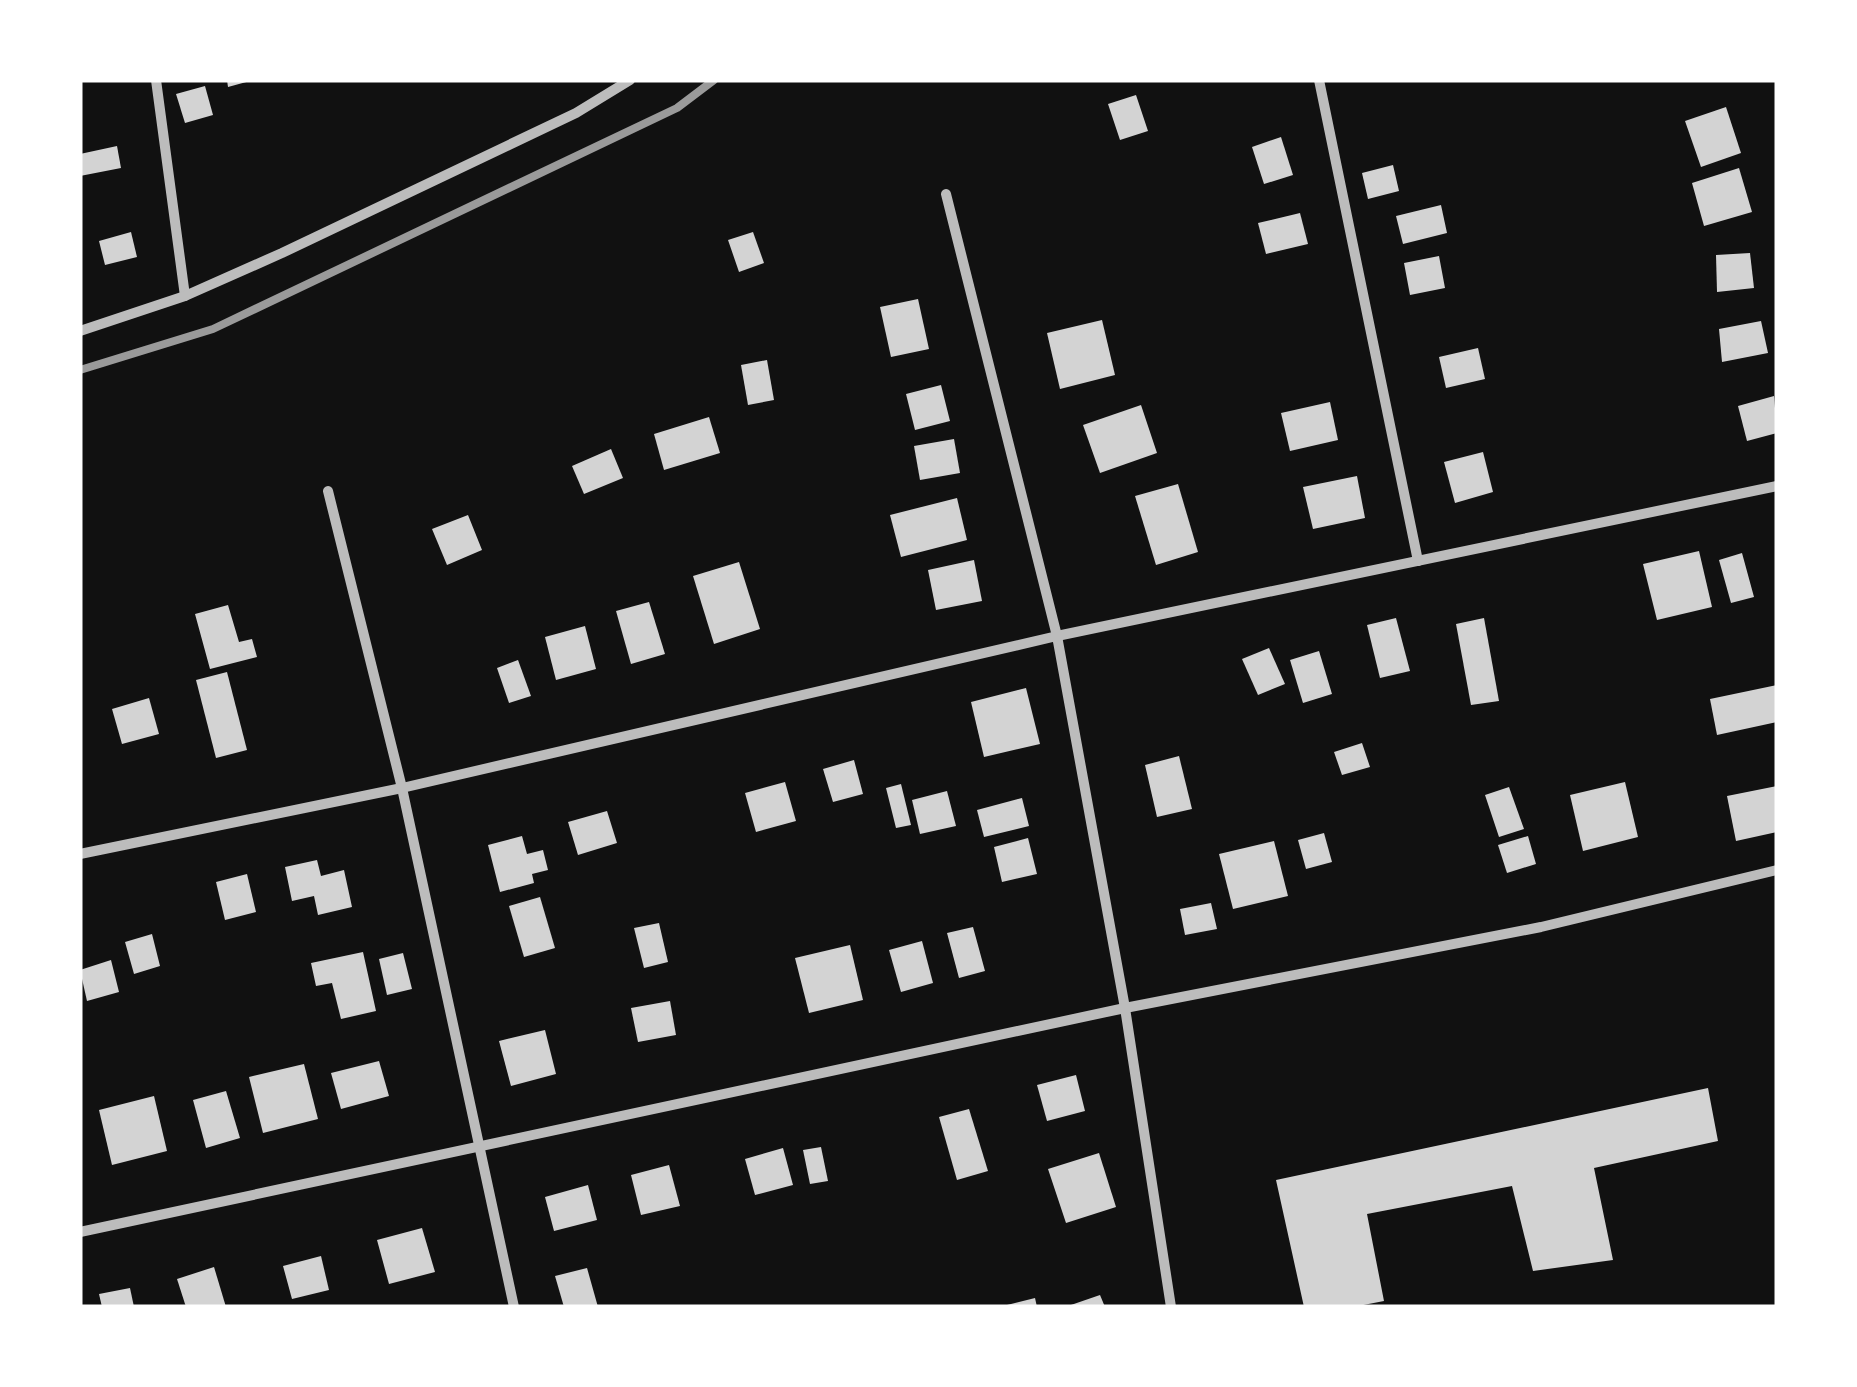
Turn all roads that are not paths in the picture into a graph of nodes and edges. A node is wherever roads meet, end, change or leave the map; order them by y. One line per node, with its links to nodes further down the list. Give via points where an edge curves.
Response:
1 (156, 80): 5 (street)
2 (630, 80): 5 (street, via 576,113)
3 (1319, 80): 9 (street)
4 (946, 194): 10 (street)
5 (185, 296): 6 (street)
6 (80, 331)
7 (1777, 486): 9 (street)
8 (328, 491): 11 (street)
9 (1418, 560): 10 (street)
10 (1057, 636): 11 (street); 14 (street)
11 (402, 788): 12 (street); 15 (street)
12 (80, 854)
13 (1777, 870): 14 (street, via 1541,927)
14 (1125, 1008): 15 (street); 18 (street)
15 (479, 1146): 16 (street); 17 (street)
16 (80, 1232)
17 (514, 1307)
18 (1171, 1307)

